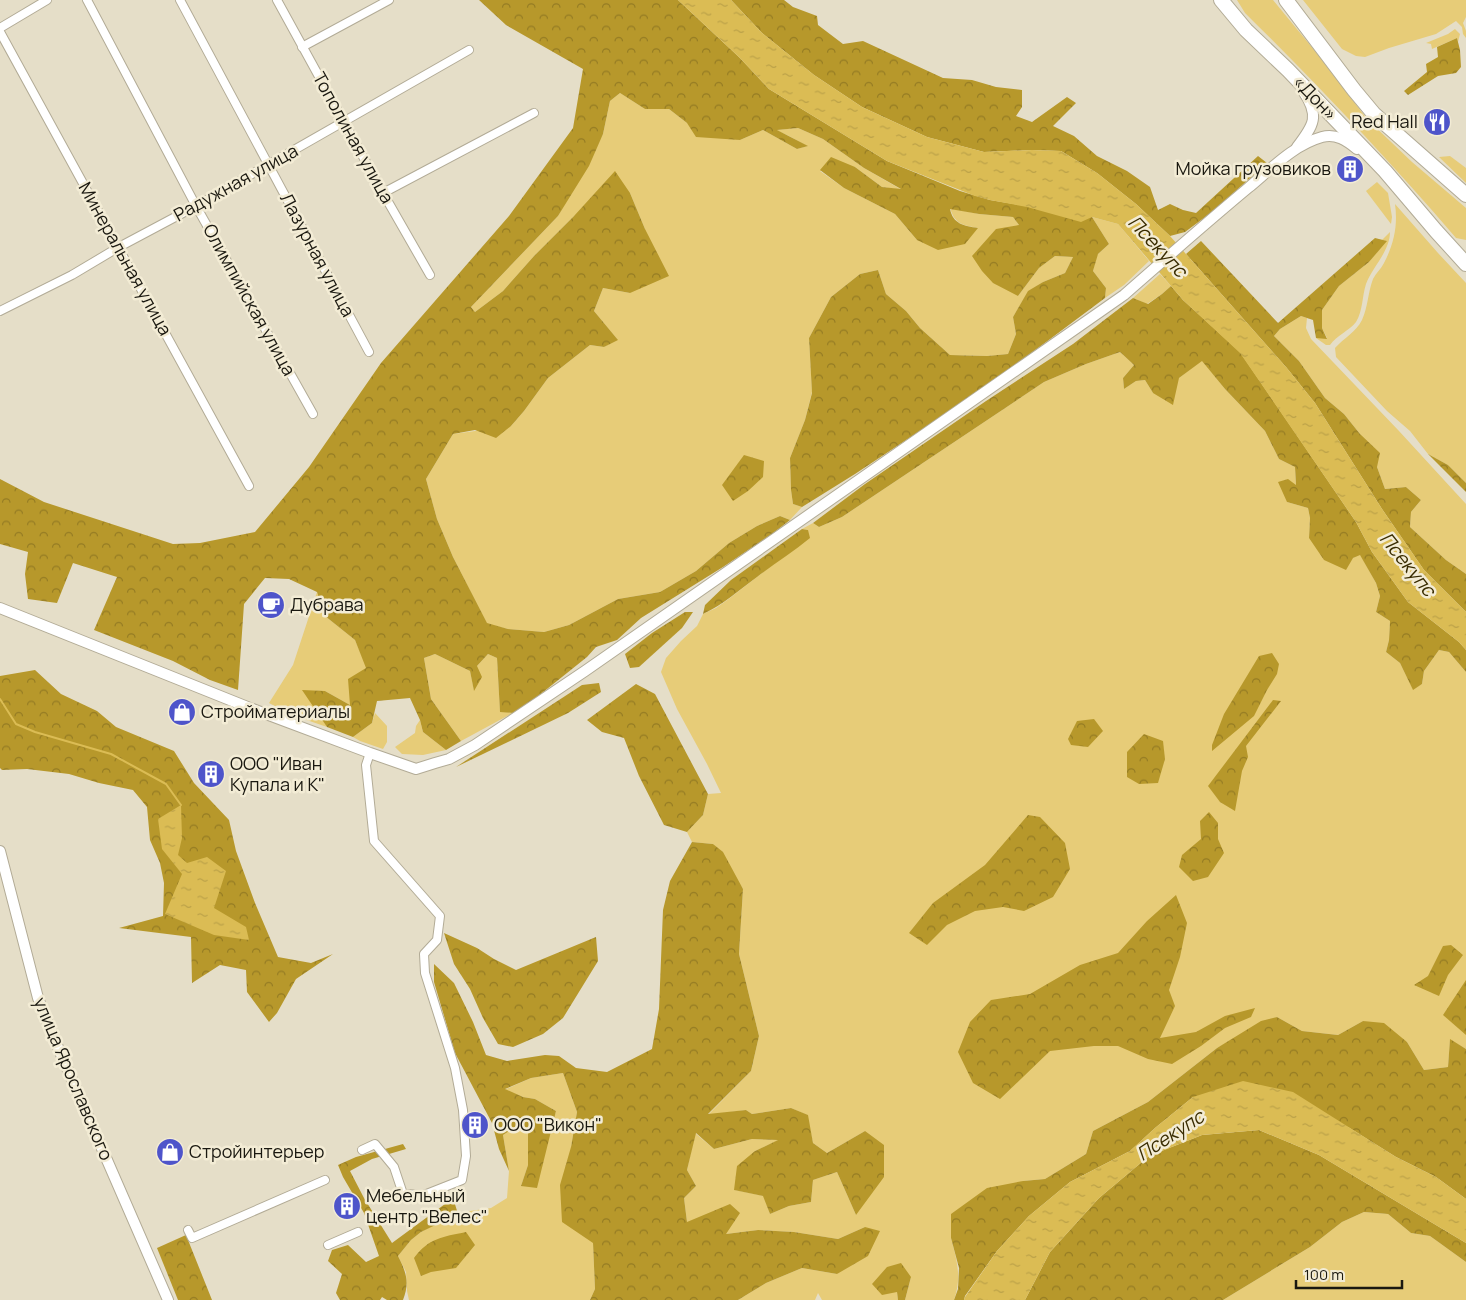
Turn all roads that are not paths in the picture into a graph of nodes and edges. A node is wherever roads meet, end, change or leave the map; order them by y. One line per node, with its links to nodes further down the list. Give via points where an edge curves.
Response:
1 (87, 0): 20 (street, Олимпийская улица)
2 (180, 0): 16 (street, Лазурная улица)
3 (277, 0): 10 (street, Тополиная улица)
4 (389, 0): 10 (street)
5 (1221, 0): 12 (highway, «Дон», via 1246,30)
6 (1286, 0): 19 (highway, «Дон», via 1374,114)
7 (43, 1): 8 (street)
8 (0, 28)
9 (0, 32): 21 (street, Минеральная улица)
10 (302, 46): 14 (street, Тополиная улица)
11 (469, 50): 14 (street, Радужная улица)
12 (1288, 70): 15 (main road, via 1314,113 1311,127); 17 (highway, «Дон»)
13 (534, 113): 18 (street)
14 (344, 122): 16 (street, Радужная улица); 18 (street, Тополиная улица)
15 (1295, 150): 17 (main road, via 1323,136 1338,137); 29 (main road, via 1124,295 475,745 449,759 416,768)
16 (269, 164): 20 (street, Радужная улица); 25 (street, Лазурная улица)
17 (1385, 171): 22 (highway, «Дон»)
18 (383, 193): 23 (street, Тополиная улица)
19 (1466, 195)
20 (196, 206): 21 (street, Радужная улица); 26 (street, Олимпийская улица)
21 (118, 247): 24 (street, Радужная улица, via 72,275); 27 (street, Минеральная улица)
22 (1466, 264)
23 (430, 275)
24 (0, 311)
25 (369, 352)
26 (313, 414)
27 (248, 486)
28 (0, 608): 29 (main road)
29 (370, 753): 31 (street, via 366,765 374,841 440,916 437,940 424,954 425,973 455,1068 463,1110 466,1156 462,1180 424,1195 403,1194 394,1167 375,1144)
30 (0, 851): 36 (main road, улица Ярославского, via 38,998)
31 (362, 1150)
32 (325, 1180): 33 (street, via 192,1238)
33 (188, 1230)
34 (358, 1232): 35 (street)
35 (328, 1245)
36 (168, 1300)

